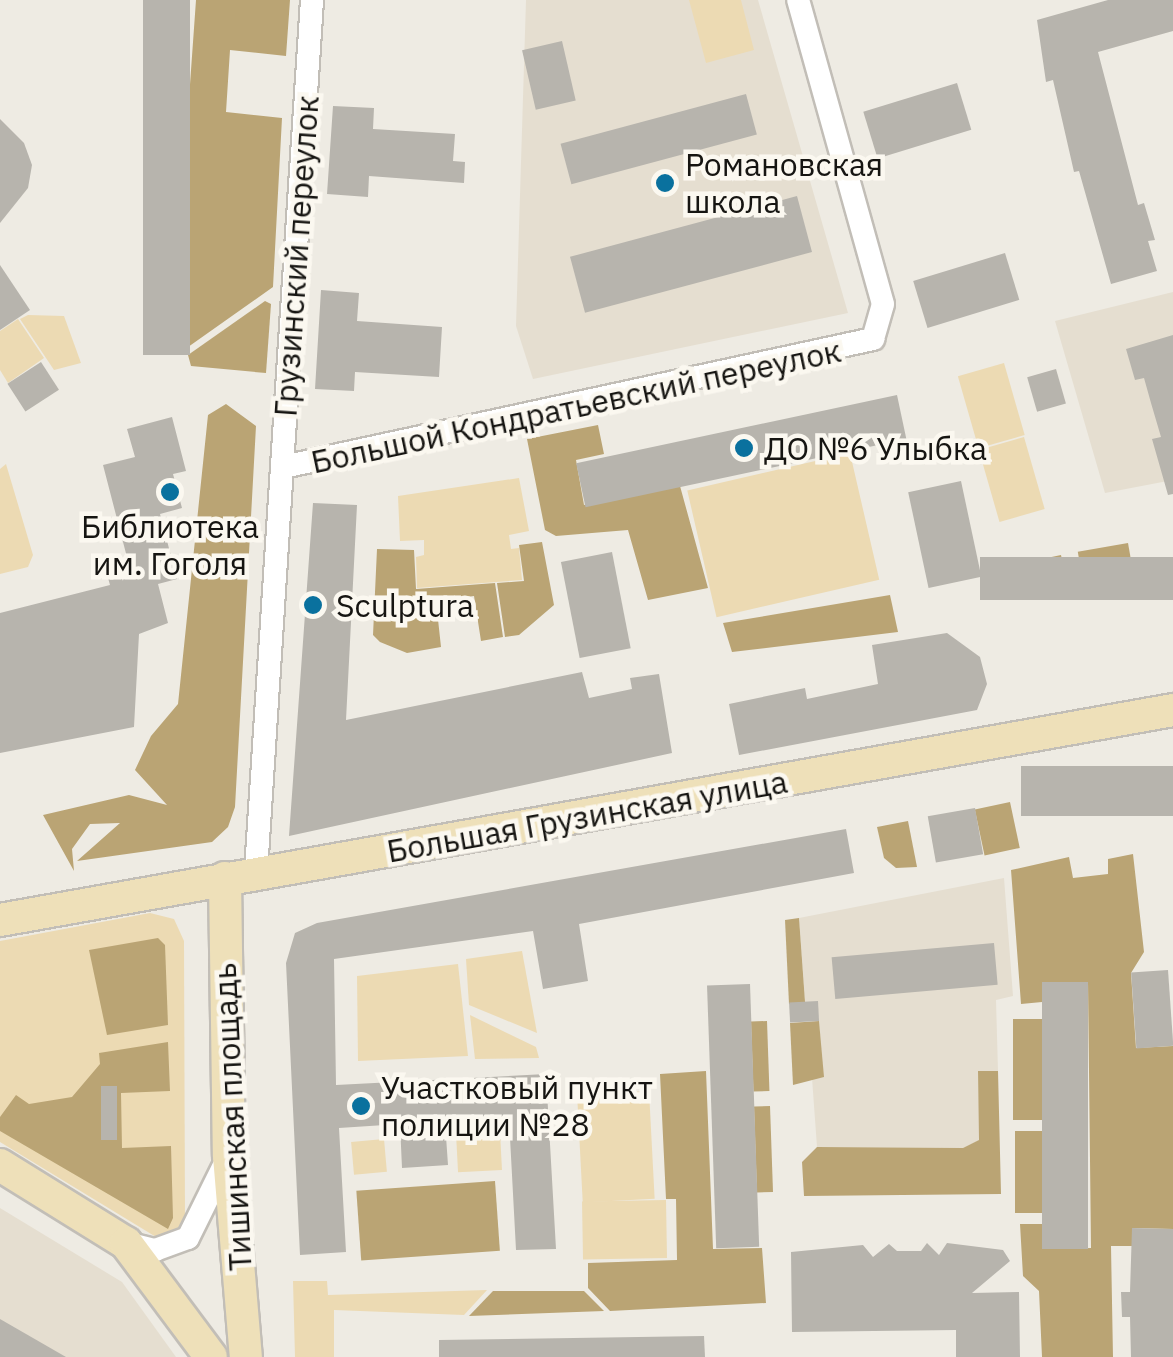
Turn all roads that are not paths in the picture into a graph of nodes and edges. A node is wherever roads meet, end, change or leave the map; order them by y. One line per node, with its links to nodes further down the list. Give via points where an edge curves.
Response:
1 (312, 0): 3 (street, Грузинский переулок)
2 (798, 0): 3 (street, Большой Кондратьевский переулок, via 883,304 883,322 873,338)
3 (283, 466): 5 (street, Грузинский переулок)
4 (1173, 710): 5 (main road, Большая Грузинская улица)
5 (240, 875): 6 (main road, Большая Грузинская улица); 7 (main road, Тишинская площадь)
6 (0, 920)
7 (229, 1156): 9 (street, via 188,1238 155,1250); 11 (main road, Тишинская площадь)
8 (0, 1165): 9 (main road)
9 (126, 1243): 10 (main road)
10 (211, 1357)
11 (246, 1357)

